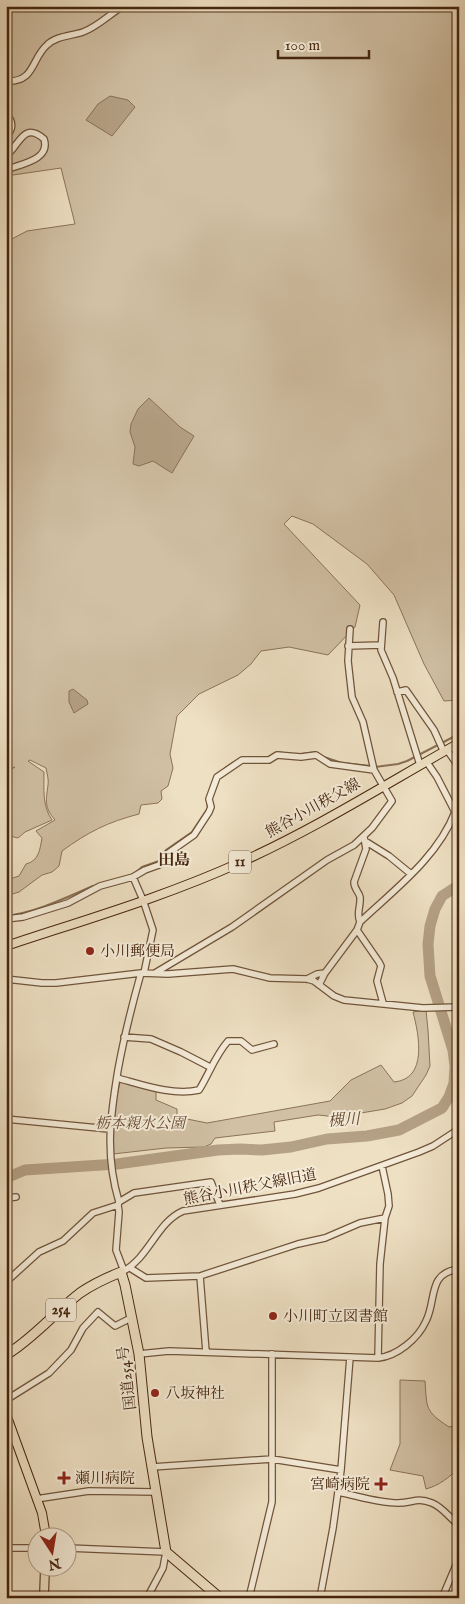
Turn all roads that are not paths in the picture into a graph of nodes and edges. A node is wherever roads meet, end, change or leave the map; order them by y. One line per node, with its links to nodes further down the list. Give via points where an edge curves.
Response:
1 (22, 6): 3 (street)
2 (123, 6): 4 (street, via 83,32 50,42 41,50 29,74 14,82)
3 (6, 9)
4 (6, 82)
5 (6, 115): 6 (street, via 12,122)
6 (6, 136)
7 (6, 156): 8 (street, via 27,132 36,133 44,139 46,149 42,154)
8 (6, 170)
9 (383, 622): 11 (street)
10 (350, 629): 12 (street)
11 (382, 645): 12 (street); 13 (street)
12 (348, 646): 18 (street, via 352,697 364,722)
13 (397, 692): 15 (street, via 406,690); 16 (street)
14 (459, 743): 15 (main road, 熊谷小川秩父線 / 11)
15 (445, 750): 16 (main road, 熊谷小川秩父線 / 11); 17 (street)
16 (423, 763): 19 (main road, 熊谷小川秩父線 / 11); 20 (street, via 437,777)
17 (459, 767)
18 (374, 770): 19 (street); 23 (street, via 330,764 316,755 277,755 269,760 242,760 217,777 209,799 209,812 194,835 167,854 159,865)
19 (383, 786): 21 (street, via 392,801); 24 (main road, 熊谷小川秩父線 / 11, via 254,856 203,879)
20 (457, 811): 22 (street, via 446,831)
21 (365, 839): 22 (street); 26 (street, via 366,849 354,882 360,896 357,916); 30 (street, via 328,860 232,927)
22 (410, 874): 26 (street)
23 (133, 877): 24 (street); 25 (street, via 100,886 45,911)
24 (143, 900): 28 (main road, 熊谷小川秩父線 / 11); 29 (street, via 153,930)
25 (6, 919)
26 (360, 922): 27 (street)
27 (357, 930): 31 (street); 35 (street, via 379,962 377,981)
28 (6, 946)
29 (143, 973): 30 (street); 32 (street, via 62,983); 37 (street)
30 (155, 973): 33 (street, via 233,969 270,978)
31 (325, 973): 33 (street); 34 (street)
32 (6, 979)
33 (307, 979): 34 (street)
34 (319, 985): 35 (street, via 344,1000)
35 (383, 1003): 36 (street, via 423,1008)
36 (455, 1007)
37 (124, 1036): 39 (street, via 151,1039); 40 (street)
38 (274, 1044): 39 (street, via 252,1050 241,1041 228,1041)
39 (210, 1067): 40 (street, via 199,1090 191,1092 156,1088)
40 (117, 1078): 42 (street)
41 (6, 1119): 42 (street)
42 (109, 1129): 47 (street)
43 (459, 1129): 44 (street, 熊谷小川秩父線旧道, via 433,1146)
44 (382, 1166): 48 (street, 熊谷小川秩父線旧道, via 295,1194); 49 (street, via 389,1206)
45 (16, 1197): 46 (street)
46 (6, 1198)
47 (118, 1204): 48 (street, via 134,1193 211,1182); 51 (street, via 116,1250); 53 (street, via 93,1213 63,1241 39,1252)
48 (220, 1205): 51 (street, 熊谷小川秩父線旧道, via 190,1209 172,1217 140,1259)
49 (385, 1218): 52 (street, via 360,1223 325,1238); 60 (street, via 379,1282)
50 (459, 1269): 60 (street, via 442,1275 435,1285 426,1321 417,1334 394,1354)
51 (125, 1270): 52 (street, via 146,1278); 54 (highway, 国道254号); 58 (highway, 254, via 80,1293)
52 (200, 1276): 55 (street)
53 (6, 1282)
54 (131, 1318): 56 (highway, 国道254号); 61 (street, via 115,1326 98,1312 83,1328 71,1350 49,1373)
55 (206, 1352): 56 (street); 57 (street)
56 (139, 1354): 64 (highway, 国道254号)
57 (272, 1354): 59 (street); 63 (street)
58 (6, 1355)
59 (350, 1358): 60 (street); 65 (street)
60 (378, 1358)
61 (6, 1400)
62 (6, 1414): 68 (main road)
63 (272, 1459): 64 (street); 65 (street); 81 (street, via 272,1502)
64 (152, 1467): 66 (highway, 国道254号)
65 (341, 1470): 67 (street)
66 (156, 1492): 68 (street, via 89,1491); 74 (highway, 国道254号)
67 (338, 1492): 69 (street, via 400,1503 419,1499 442,1509); 82 (street)
68 (36, 1499): 70 (main road)
69 (459, 1525)
70 (45, 1526)
71 (6, 1548): 72 (street)
72 (28, 1548)
73 (78, 1548): 74 (street)
74 (166, 1552): 79 (street, via 165,1561); 80 (highway)
75 (459, 1558): 76 (street)
76 (456, 1573): 83 (street)
77 (45, 1576): 78 (main road)
78 (44, 1598)
79 (147, 1598)
80 (220, 1598)
81 (249, 1598)
82 (320, 1598)
83 (442, 1598)

